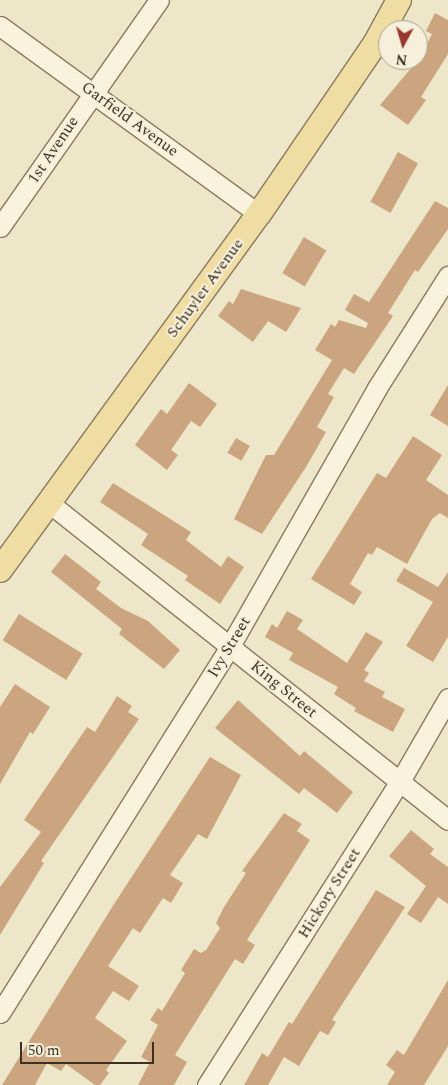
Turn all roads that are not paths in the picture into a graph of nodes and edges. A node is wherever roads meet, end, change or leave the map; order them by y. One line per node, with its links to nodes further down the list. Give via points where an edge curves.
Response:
1 (159, 0): 4 (street, 1st Avenue)
2 (399, 0): 5 (main road, Schuyler Avenue, via 375,44)
3 (0, 26): 4 (street, Garfield Avenue)
4 (92, 92): 5 (street, Garfield Avenue); 6 (street, 1st Avenue)
5 (259, 214): 8 (main road, Schuyler Avenue)
6 (0, 227)
7 (448, 276): 10 (street, Ivy Street, via 377,388)
8 (48, 502): 9 (main road, Schuyler Avenue); 10 (street, King Street)
9 (0, 570)
10 (230, 646): 12 (street, King Street); 14 (street, Ivy Street)
11 (448, 698): 12 (street, Hickory Street)
12 (399, 782): 13 (street, King Street); 15 (street, Hickory Street)
13 (448, 820)
14 (0, 1013)
15 (207, 1085)

